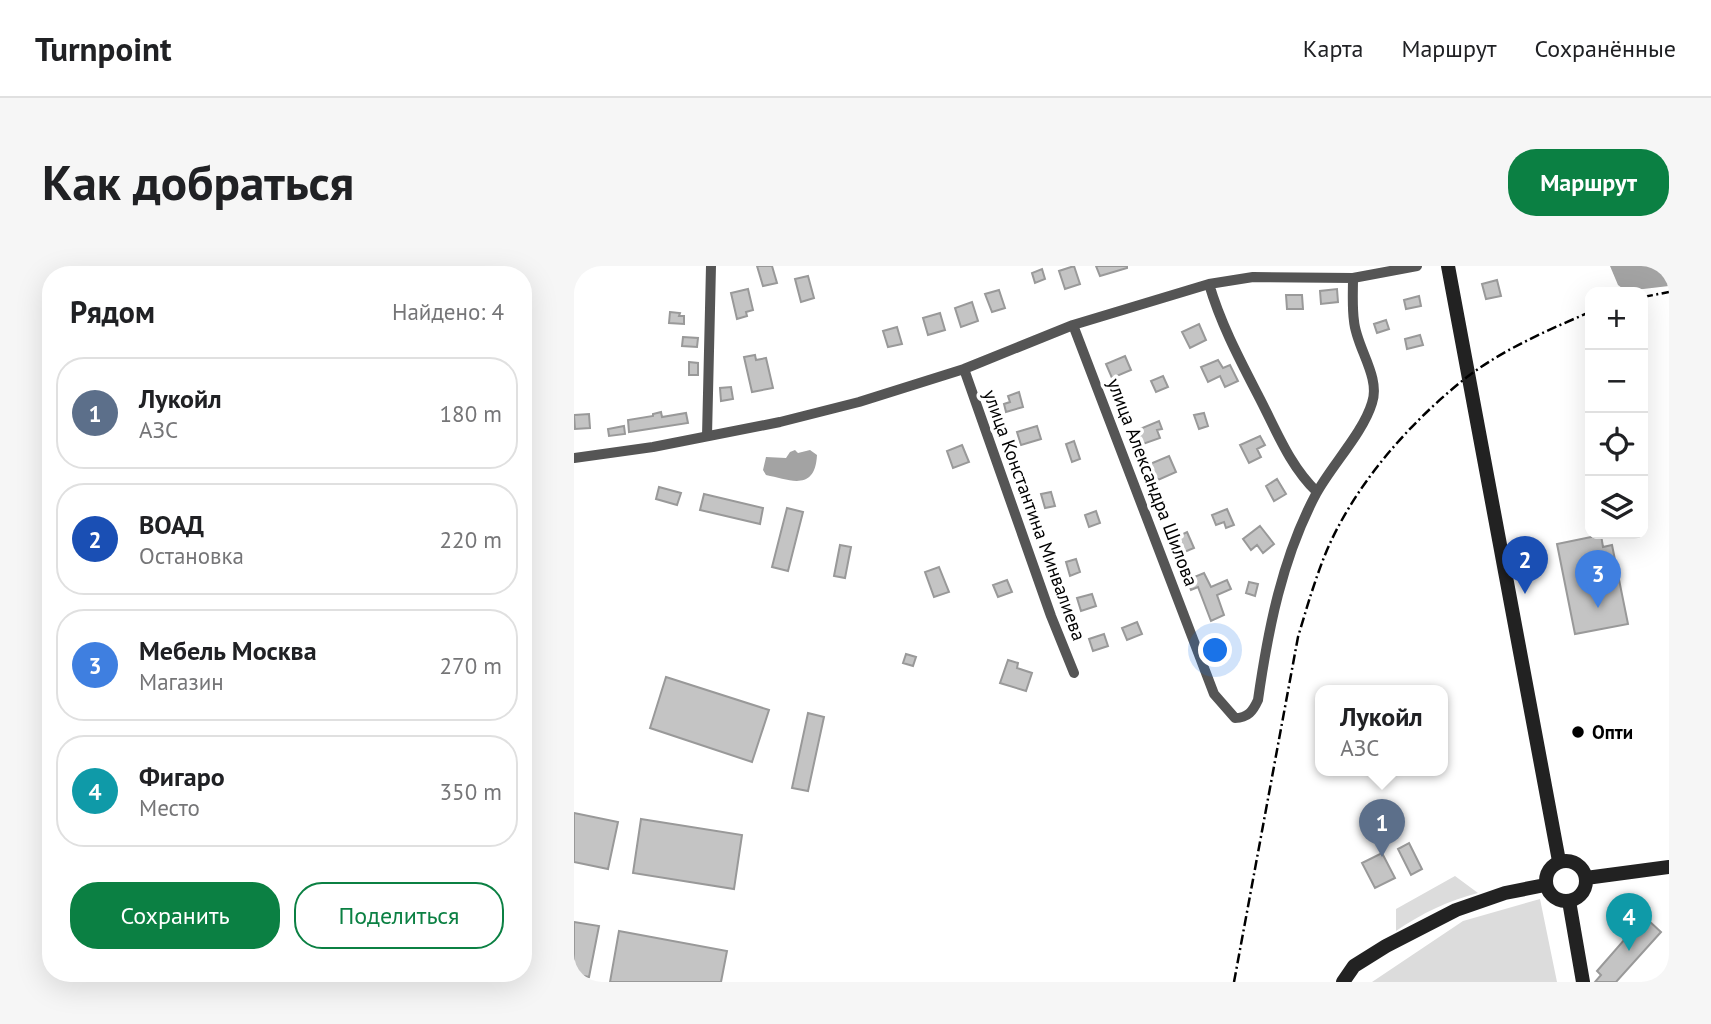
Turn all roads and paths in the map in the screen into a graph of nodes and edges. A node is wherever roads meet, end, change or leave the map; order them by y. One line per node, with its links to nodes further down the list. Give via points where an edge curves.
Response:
1 (711, 266): 8 (street)
2 (1417, 266): 4 (street)
3 (1448, 266): 12 (main road)
4 (1353, 278): 5 (street, via 1253,277); 10 (street, via 1354,321 1374,390 1373,403)
5 (1209, 284): 6 (street); 10 (street, via 1229,338 1290,458)
6 (1073, 325): 7 (street); 10 (street, улица Александра Шилова, via 1214,694 1235,718 1248,715 1258,700 1270,627 1291,550)
7 (964, 369): 8 (street, via 859,402); 11 (street, улица Константина Минвалиева)
8 (707, 436): 9 (street)
9 (574, 458)
10 (1317, 492)
11 (1074, 673)
12 (1559, 861): 14 (main road, via 1577,864); 15 (main road, via 1547,872)
13 (1669, 867): 14 (main road)
14 (1586, 878): 16 (main road, via 1582,892)
15 (1545, 885): 16 (main road, via 1554,898); 17 (main road, via 1456,910 1354,966)
16 (1569, 901): 18 (main road)
17 (1343, 982)
18 (1583, 982)

